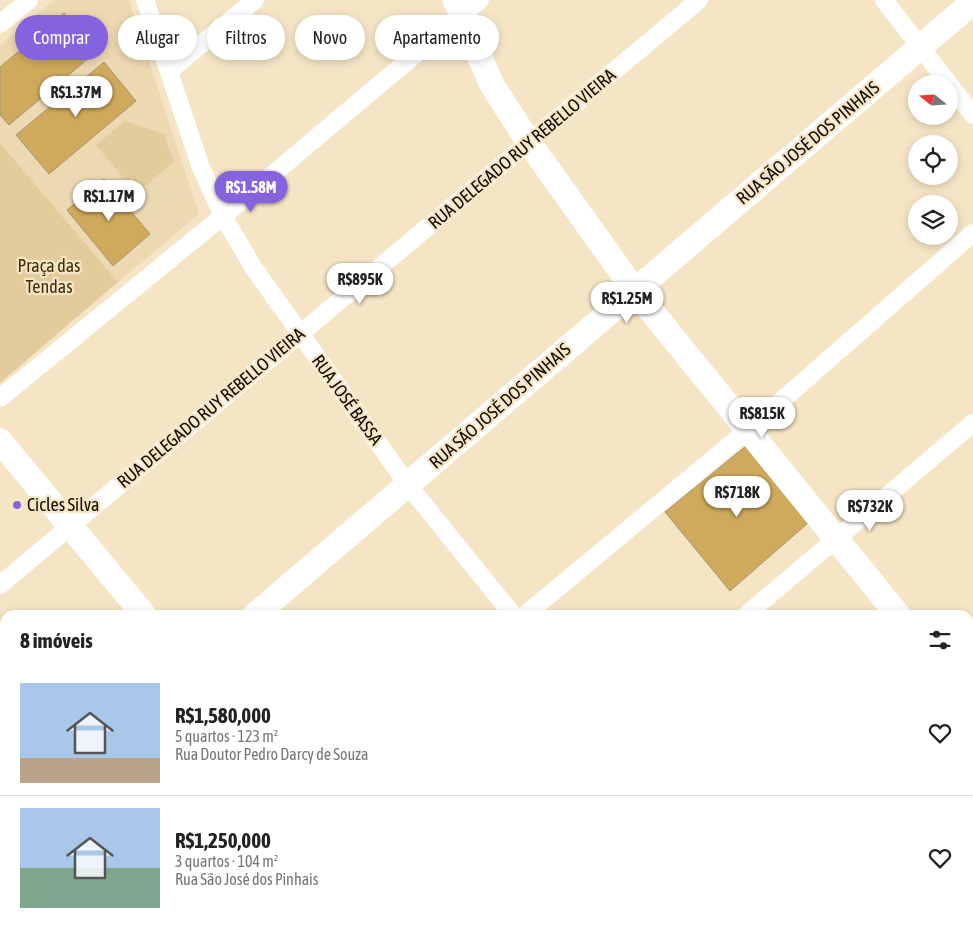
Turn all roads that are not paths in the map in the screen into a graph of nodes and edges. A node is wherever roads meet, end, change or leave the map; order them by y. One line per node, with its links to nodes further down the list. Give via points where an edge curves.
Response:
1 (29, 0): 8 (street)
2 (144, 0): 10 (street, RUA JOSÉ BASSA)
3 (255, 0): 10 (street)
4 (699, 0): 12 (street, RUA DELEGADO RUY REBELLO VIEIRA)
5 (884, 0): 9 (street)
6 (973, 2): 9 (street, RUA SÃO JOSÉ DOS PINHAIS)
7 (466, 5): 12 (street, via 492,84); 13 (street)
8 (0, 24)
9 (921, 46): 11 (street); 15 (street, RUA SÃO JOSÉ DOS PINHAIS)
10 (169, 71): 13 (street, RUA JOSÉ BASSA, via 200,165)
11 (973, 115)
12 (530, 144): 15 (street); 16 (street, RUA DELEGADO RUY REBELLO VIEIRA)
13 (223, 216): 16 (street, RUA JOSÉ BASSA, via 253,268); 17 (street)
14 (973, 233): 19 (street)
15 (635, 291): 19 (street); 21 (street, RUA SÃO JOSÉ DOS PINHAIS)
16 (299, 333): 21 (street, RUA JOSÉ BASSA); 22 (street, RUA DELEGADO RUY REBELLO VIEIRA)
17 (0, 398)
18 (973, 424): 23 (street)
19 (748, 430): 23 (street); 28 (street)
20 (0, 441): 22 (street)
21 (408, 485): 26 (street, RUA SÃO JOSÉ DOS PINHAIS); 27 (street, RUA JOSÉ BASSA)
22 (70, 526): 24 (street, RUA DELEGADO RUY REBELLO VIEIRA); 25 (street)
23 (836, 539): 29 (street); 30 (street)
24 (0, 585)
25 (140, 610)
26 (261, 610)
27 (509, 610)
28 (532, 610)
29 (752, 610)
30 (894, 610)

